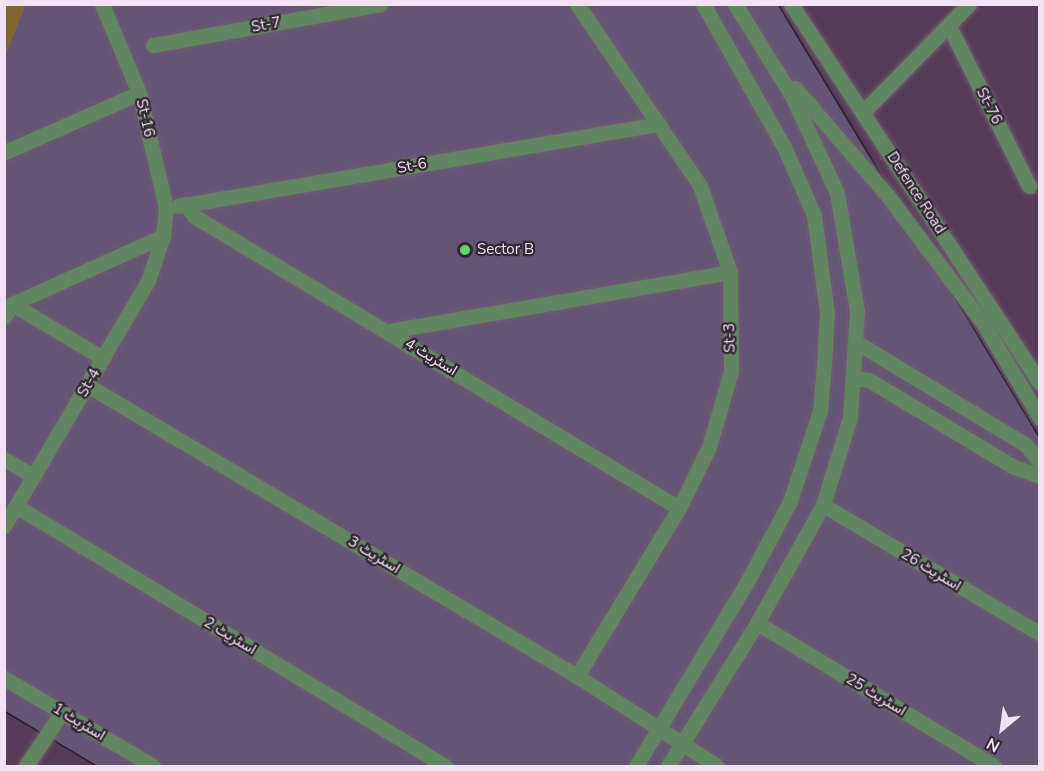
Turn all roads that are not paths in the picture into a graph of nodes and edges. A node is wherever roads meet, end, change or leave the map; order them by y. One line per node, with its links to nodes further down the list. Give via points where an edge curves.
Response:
1 (102, 4): 11 (street, St-16)
2 (380, 4): 9 (street, St-7)
3 (577, 4): 13 (street, St-3)
4 (704, 4): 41 (street, via 784,147 813,215 827,313 824,366 820,411 790,501)
5 (735, 4): 10 (street)
6 (791, 4): 12 (street, Defence Road)
7 (969, 4): 8 (street)
8 (949, 26): 12 (street); 15 (street, St-76)
9 (153, 45)
10 (765, 54): 22 (street, via 792,96 837,193 857,311); 27 (street, via 888,196 983,323)
11 (139, 93): 14 (street); 17 (street, St-16)
12 (863, 112): 25 (street, Defence Road)
13 (659, 124): 16 (street, St-6); 19 (street, St-3, via 700,186)
14 (5, 152)
15 (1029, 186)
16 (185, 204): 17 (street, St-6); 21 (street, اسٹریٹ 4, via 194,216)
17 (166, 208): 18 (street, St-16)
18 (163, 236): 20 (street); 23 (street, St-4, via 148,281)
19 (730, 272): 21 (street); 34 (street, St-3, via 731,371 709,447)
20 (8, 310): 23 (street)
21 (388, 331): 34 (street, اسٹریٹ 4)
22 (856, 342): 24 (street); 29 (street, via 1026,445)
23 (103, 358): 26 (street, St-4)
24 (853, 378): 31 (street, via 869,380 1014,467); 32 (street, via 850,417)
25 (1040, 383)
26 (87, 385): 30 (street, St-4); 38 (street, اسٹریٹ 3)
27 (1040, 418)
28 (4, 459): 30 (street)
29 (1040, 462)
30 (34, 476): 33 (street, St-4)
31 (1040, 476)
32 (824, 505): 36 (street); 37 (street, اسٹریٹ 26)
33 (16, 506): 35 (street, St-4); 45 (street, اسٹریٹ 2)
34 (679, 508): 38 (street, St-3)
35 (4, 526)
36 (757, 623): 42 (street); 49 (street, اسٹریٹ 25)
37 (1040, 634)
38 (577, 676): 41 (street, اسٹریٹ 3)
39 (4, 678): 40 (street, اسٹریٹ 1)
40 (62, 712): 43 (street); 44 (street, اسٹریٹ 1)
41 (660, 727): 42 (street, اسٹریٹ 3); 46 (street)
42 (681, 744): 47 (street); 48 (street, اسٹریٹ 3)
43 (26, 766)
44 (153, 766)
45 (445, 766)
46 (636, 766)
47 (668, 766)
48 (717, 766)
49 (994, 766)

